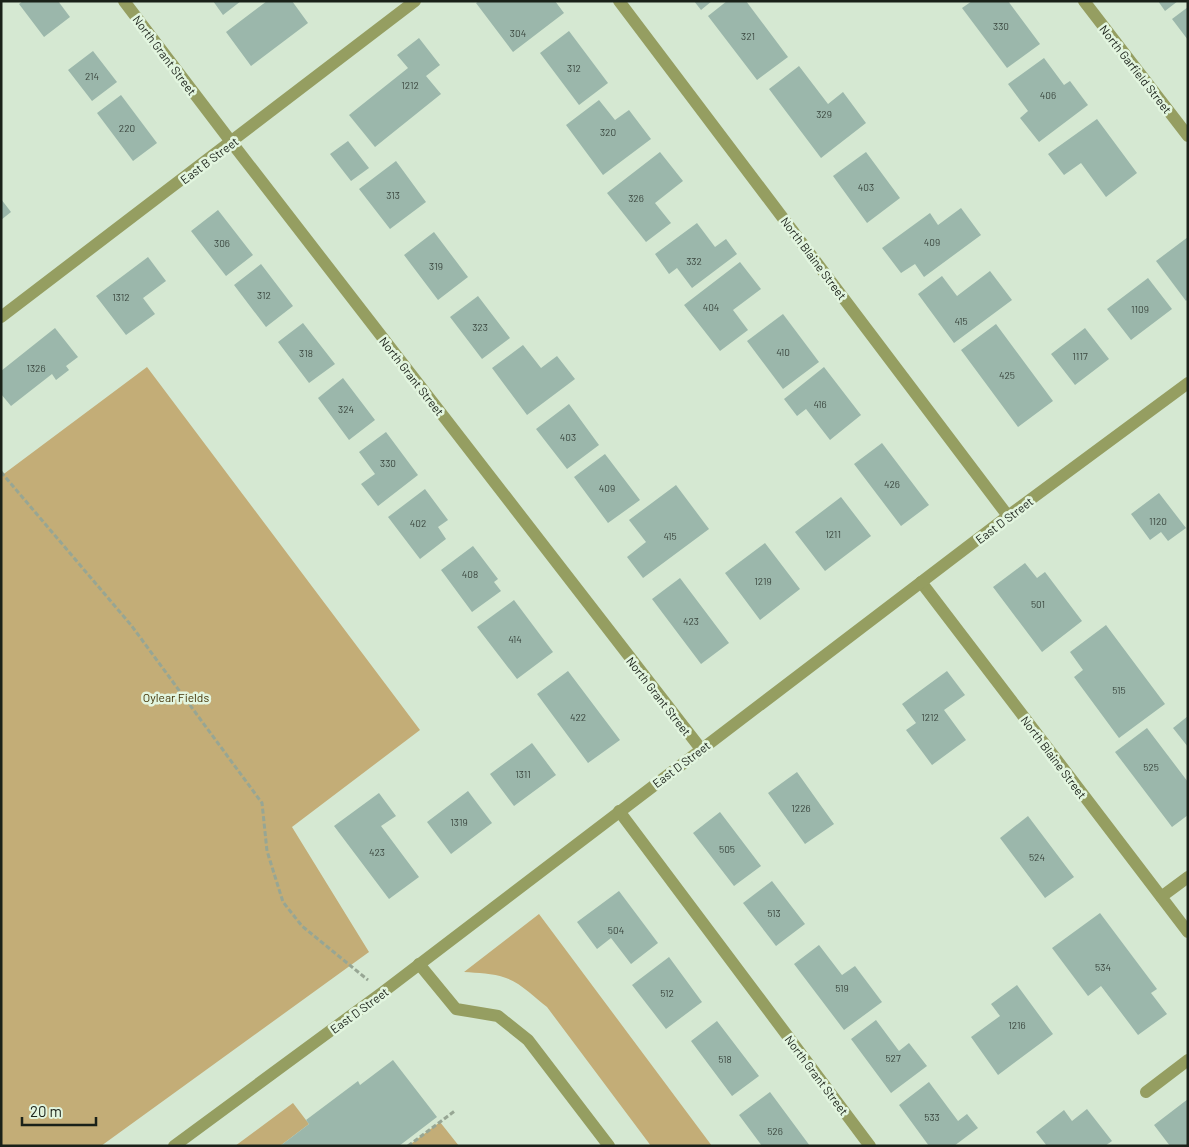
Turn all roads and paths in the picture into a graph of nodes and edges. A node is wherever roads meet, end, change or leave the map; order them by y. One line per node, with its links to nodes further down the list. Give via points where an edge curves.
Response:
1 (124, 1): 6 (street, North Grant Street)
2 (415, 1): 6 (street, East B Street)
3 (619, 1): 10 (street, North Blaine Street)
4 (1084, 1): 5 (street, North Garfield Street)
5 (1188, 136)
6 (232, 143): 7 (street, East B Street); 12 (street, North Grant Street)
7 (1, 317)
8 (1188, 383): 10 (street, East D Street)
9 (1, 472): 18 (path, via 132,625 262,802 267,851 284,902 302,926)
10 (1008, 516): 11 (street, East D Street)
11 (921, 582): 12 (street, East D Street); 15 (street, North Blaine Street)
12 (701, 749): 13 (street, East D Street)
13 (619, 811): 17 (street, East D Street); 25 (street, North Grant Street)
14 (1188, 877): 15 (street)
15 (1161, 897): 16 (street, North Blaine Street)
16 (1188, 932)
17 (419, 964): 18 (street, East D Street); 24 (street, via 456,1009 498,1016 528,1040)
18 (383, 992): 22 (street, East D Street)
19 (1188, 1060): 20 (street)
20 (1146, 1092)
21 (456, 1110): 23 (path)
22 (182, 1143)
23 (408, 1146)
24 (609, 1146)
25 (870, 1146)

